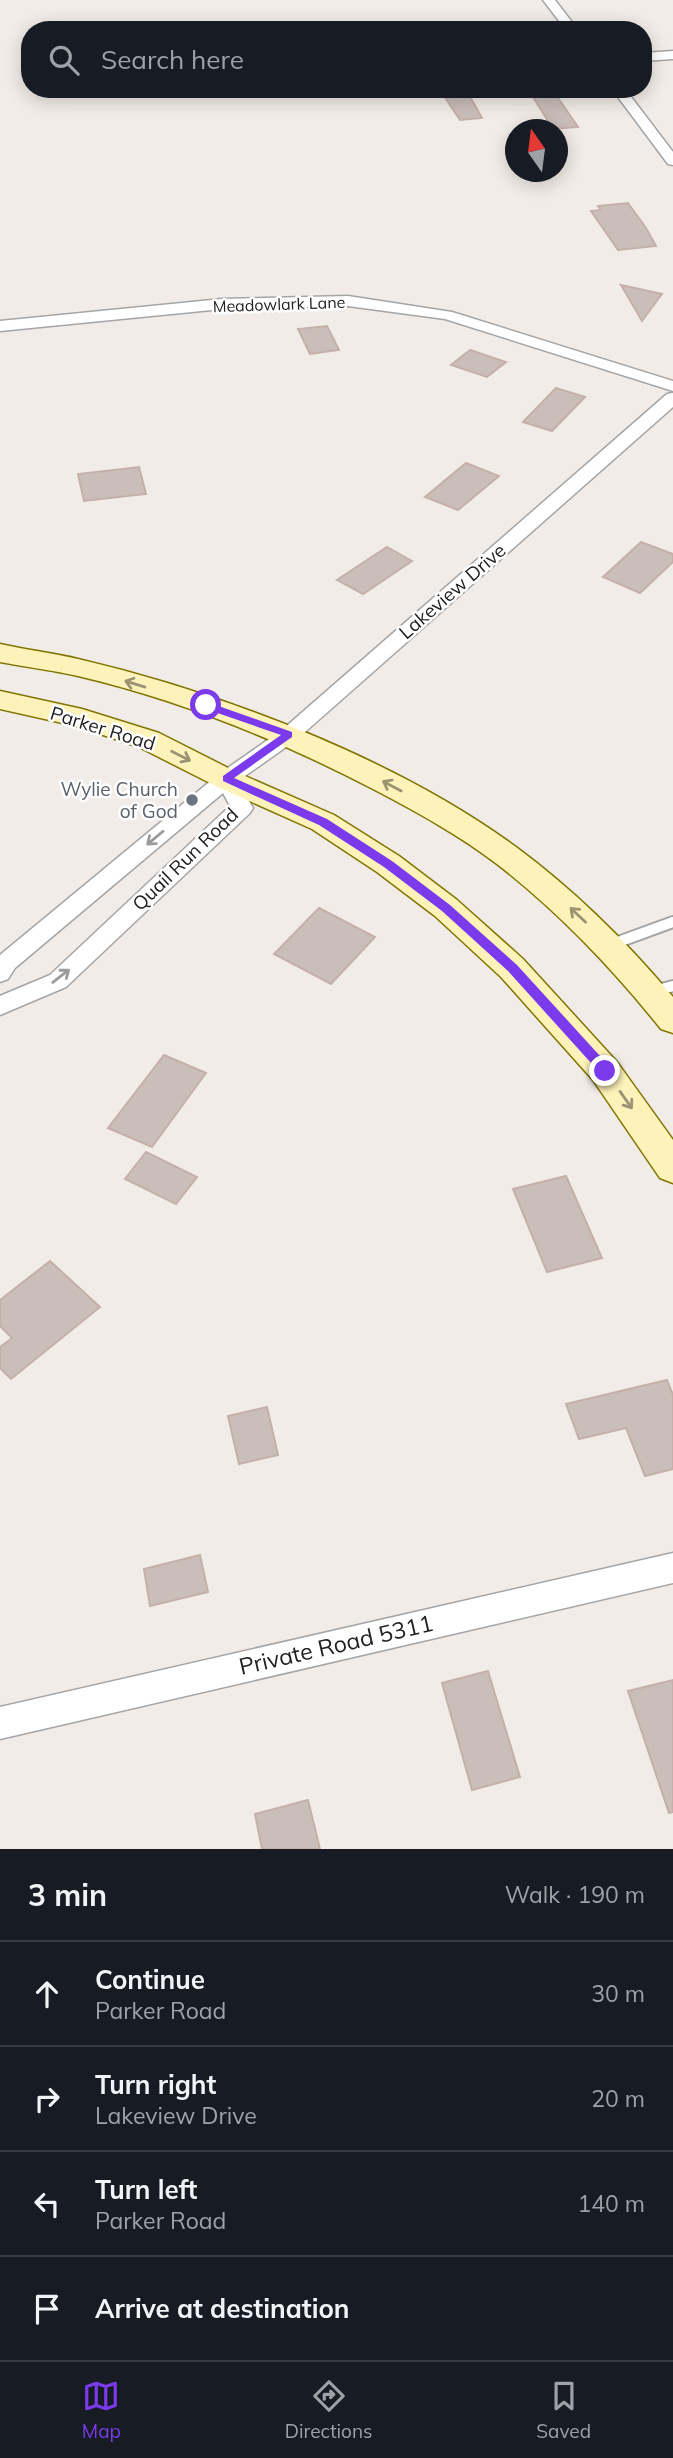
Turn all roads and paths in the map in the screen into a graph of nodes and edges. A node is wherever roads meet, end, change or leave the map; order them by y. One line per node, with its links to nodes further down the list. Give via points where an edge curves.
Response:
1 (550, 0): 2 (street)
2 (565, 21)
3 (673, 55): 4 (street)
4 (652, 56)
5 (625, 98): 6 (street)
6 (673, 162)
7 (0, 327): 8 (street, Meadowlark Lane, via 222,304 348,301 447,315)
8 (673, 386)
9 (673, 398): 12 (street, Lakeview Drive)
10 (0, 653): 12 (main road, one-way to 10, via 87,669)
11 (0, 700): 13 (main road, Parker Road, one-way to 13, via 82,718 149,740)
12 (289, 734): 13 (street, Lakeview Drive); 15 (main road, one-way to 12, via 519,865 448,816)
13 (226, 779): 16 (street, Quail Run Road, one-way to 16, via 7,962); 18 (street, Quail Run Road, one-way to 13, via 58,981 242,808); 20 (main road, Parker Road, one-way to 20, via 323,822 446,908 512,968 605,1071)
14 (673, 922): 15 (lane)
15 (610, 945): 17 (main road)
16 (0, 973)
17 (662, 989): 19 (main road)
18 (0, 1006)
19 (673, 1020)
20 (673, 1168)
21 (673, 1568): 22 (street, Private Road 5311)
22 (0, 1723)

